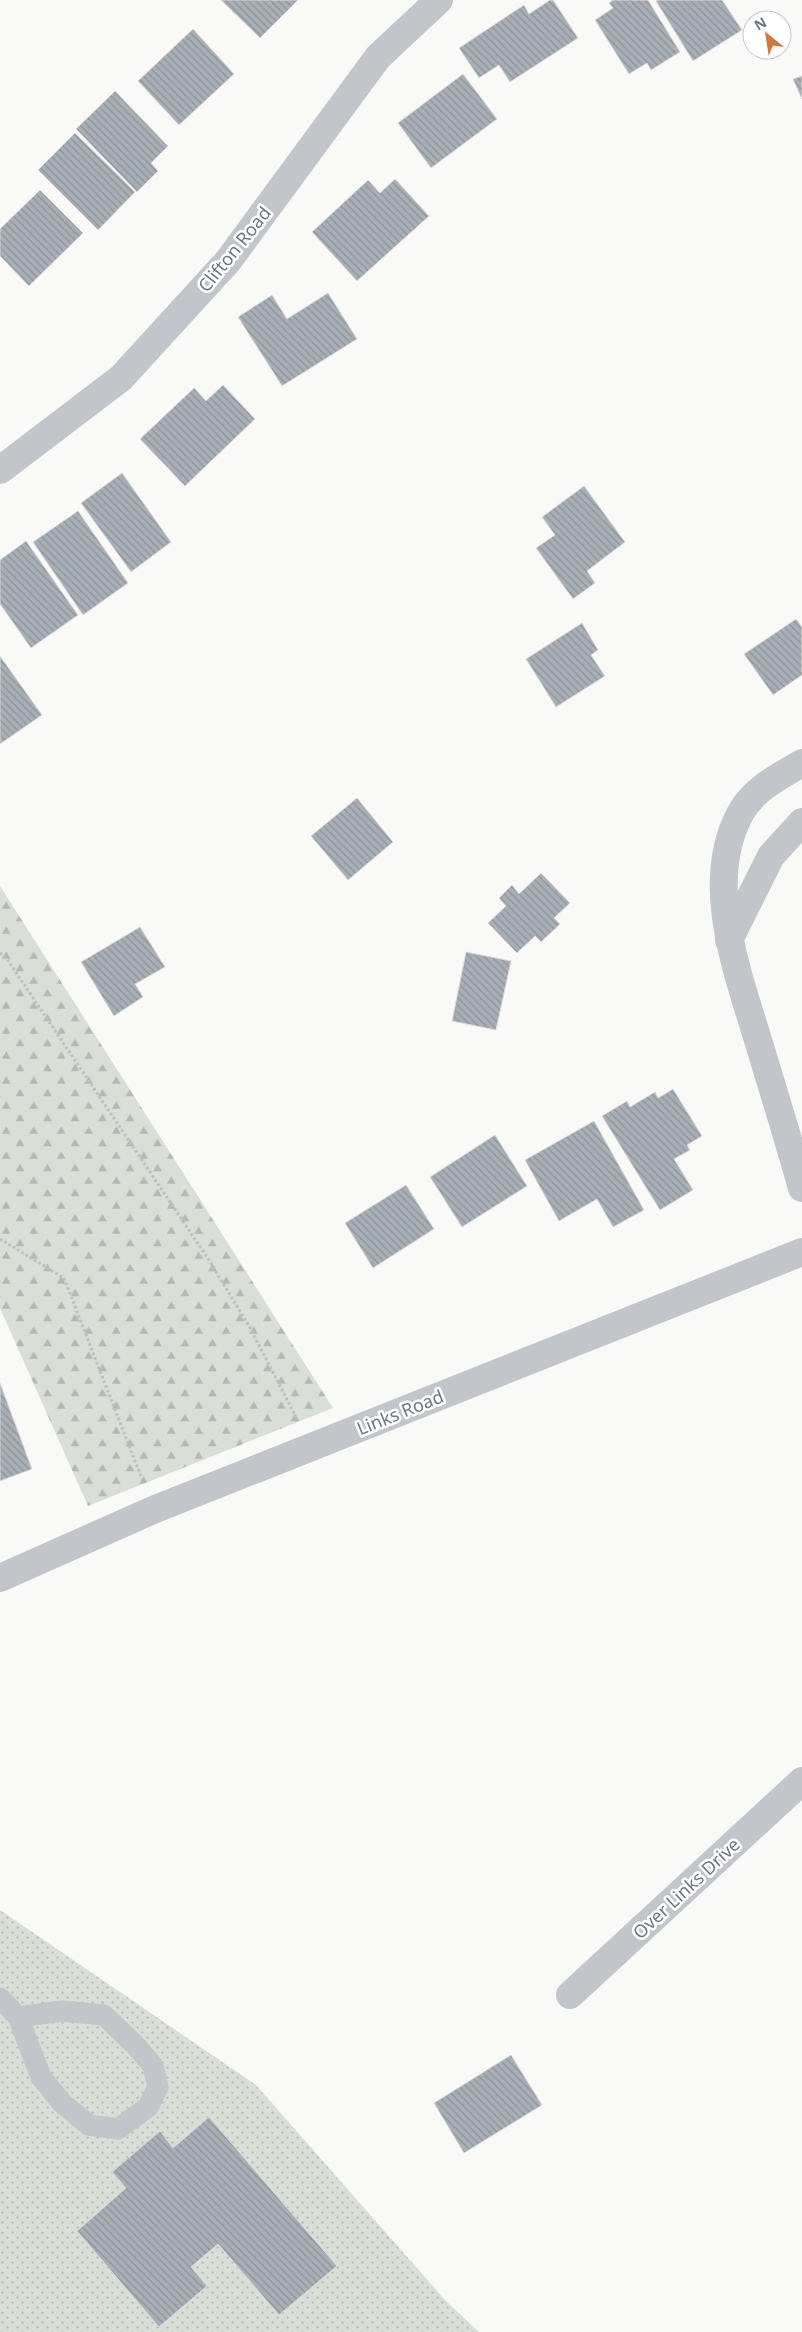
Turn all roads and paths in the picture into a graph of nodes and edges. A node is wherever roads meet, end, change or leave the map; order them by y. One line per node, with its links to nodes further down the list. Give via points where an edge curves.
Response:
1 (439, 0): 2 (street, Clifton Road, via 378,57 228,261 121,378)
2 (0, 470)
3 (802, 763): 5 (street, via 766,783 742,811 729,845 724,883)
4 (802, 822): 5 (street, via 771,856)
5 (729, 940): 7 (street)
6 (0, 953): 10 (path, via 51,1022 209,1260 249,1326)
7 (802, 1188)
8 (0, 1240): 11 (path, via 64,1278)
9 (802, 1252): 10 (street, Links Road)
10 (312, 1447): 11 (street, Links Road)
11 (153, 1510): 12 (street, Links Road)
12 (0, 1578)
13 (802, 1781): 14 (street, Over Links Drive)
14 (570, 1995)
15 (0, 1998): 16 (lane)
16 (18, 2018): 16 (lane, via 62,2011 104,2015 153,2066 158,2087 148,2107 118,2129 89,2125 63,2104 41,2077)

